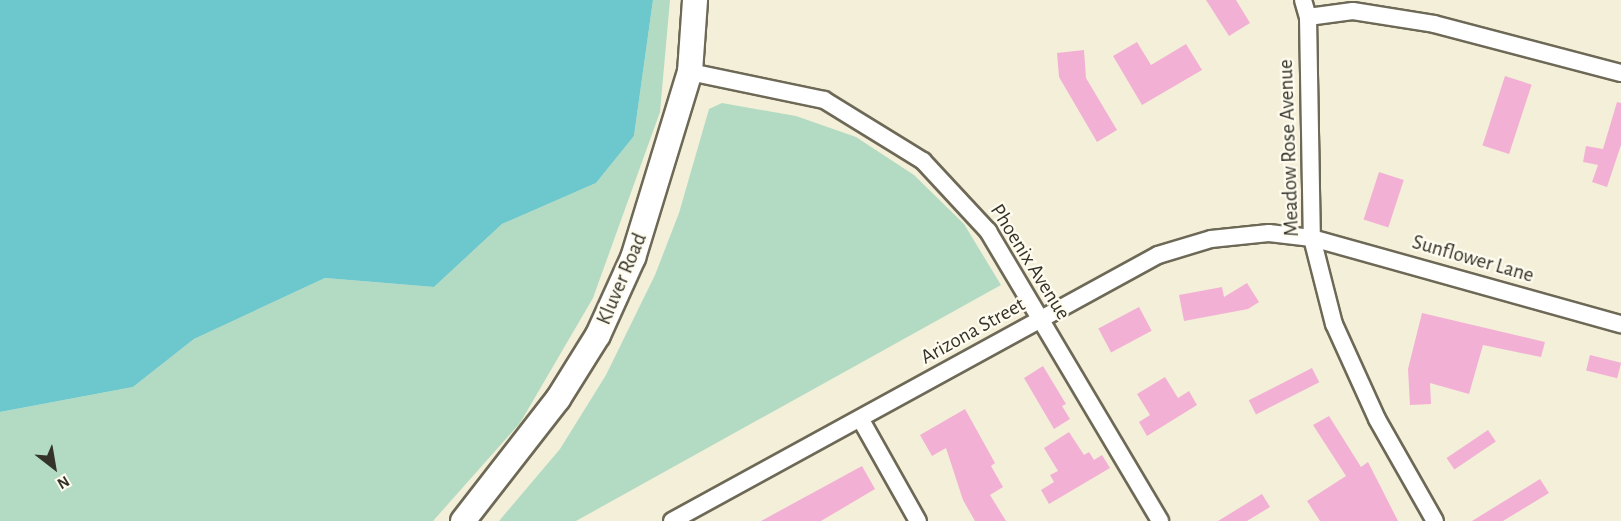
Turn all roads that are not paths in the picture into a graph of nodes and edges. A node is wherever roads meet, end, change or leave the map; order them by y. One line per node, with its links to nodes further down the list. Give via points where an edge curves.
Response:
1 (695, 0): 4 (street, Kluver Road)
2 (1303, 0): 3 (street, Meadow Rose Avenue)
3 (1308, 17): 5 (street, via 1353,10 1434,24); 6 (street, Meadow Rose Avenue)
4 (690, 72): 7 (street, Phoenix Avenue, via 824,100 878,129 923,161 988,231); 10 (street, Kluver Road, via 633,258 598,335 558,399)
5 (1621, 73)
6 (1312, 238): 7 (street, Arizona Street, via 1269,233 1210,239 1158,255); 8 (street, Sunflower Lane); 14 (street, Meadow Rose Avenue, via 1334,324 1377,419)
7 (1040, 320): 9 (street, Arizona Street); 13 (street, Phoenix Avenue)
8 (1621, 324)
9 (861, 420): 11 (street, Arizona Street); 12 (street)
10 (463, 521)
11 (672, 521)
12 (918, 521)
13 (1160, 521)
14 (1435, 521)

